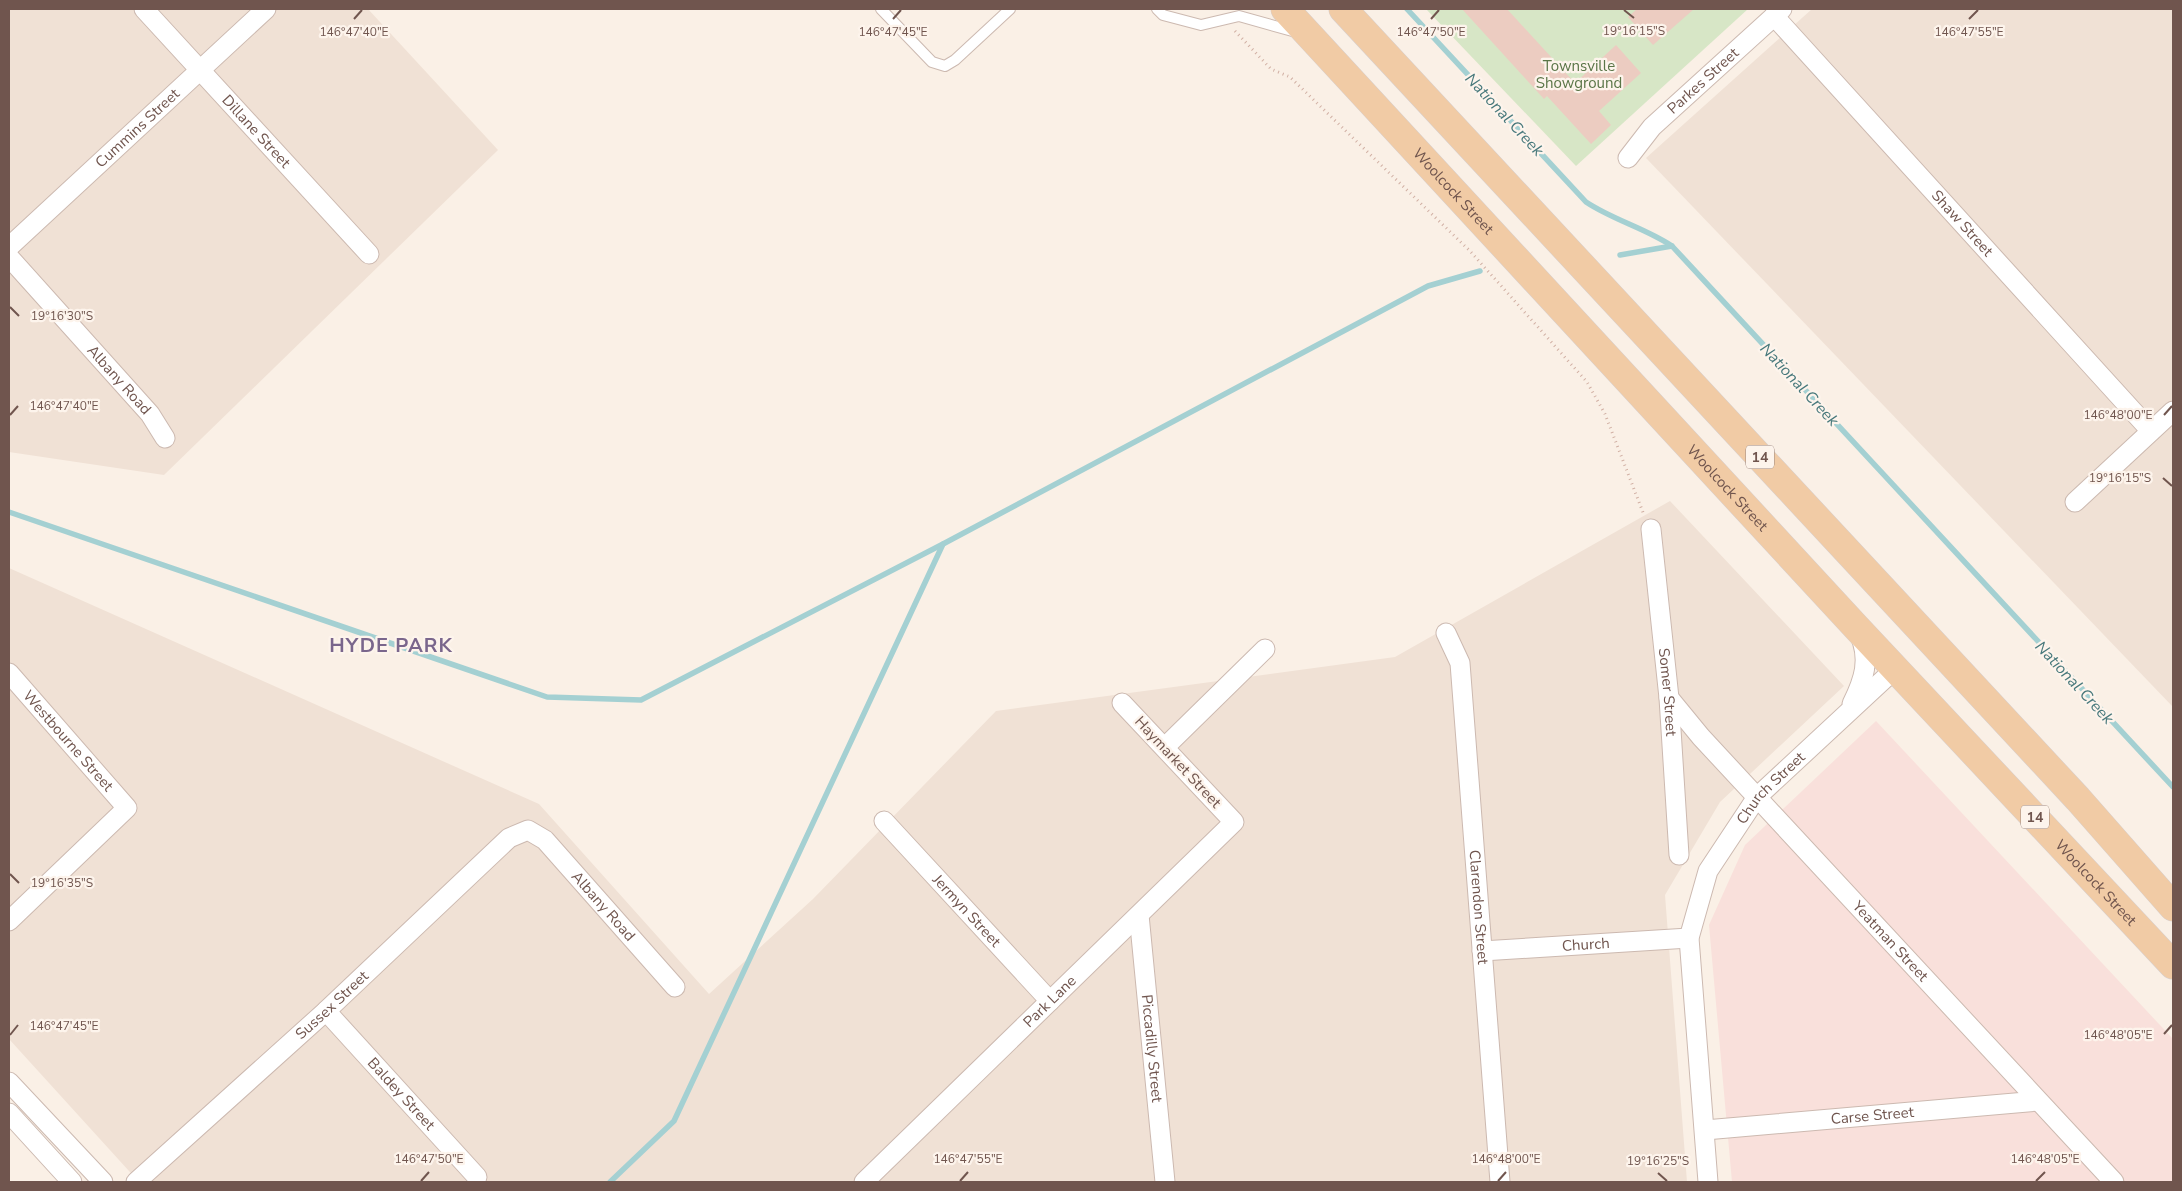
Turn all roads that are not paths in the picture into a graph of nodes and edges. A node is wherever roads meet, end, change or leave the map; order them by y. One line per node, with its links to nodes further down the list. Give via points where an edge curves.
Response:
1 (144, 9): 10 (street, Dillane Street)
2 (266, 9): 10 (street, Cummins Street)
3 (882, 9): 4 (lane, via 932,62 945,66)
4 (1010, 9)
5 (1285, 9): 9 (main road, Woolcock Street / 14)
6 (1343, 9): 20 (main road, 14)
7 (1160, 12): 9 (lane, via 1201,24 1239,16)
8 (1778, 12): 11 (street, Parkes Street, via 1652,128); 16 (street, Shaw Street)
9 (1311, 37): 21 (main road, Woolcock Street / 14)
10 (200, 69): 12 (street, Cummins Street); 13 (street, Dillane Street)
11 (1628, 158)
12 (9, 247)
13 (369, 254)
14 (9, 257): 17 (street, Albany Road, via 150,414)
15 (2173, 411): 16 (street)
16 (2151, 431): 18 (street)
17 (165, 438)
18 (2075, 502)
19 (1651, 529): 26 (street, Somer Street)
20 (1887, 594): 24 (main road, via 1908,645 1906,656); 35 (main road, 14, via 2078,799)
21 (1856, 627): 24 (main road, Woolcock Street / 14); 28 (street, via 1864,648 1866,667 1860,688)
22 (1446, 633): 39 (street, Clarendon Street, via 1460,663)
23 (1266, 649): 29 (street)
24 (1896, 668): 28 (street, Church Street); 40 (main road, Woolcock Street / 14)
25 (9, 673): 37 (street, Westbourne Street, via 127,808)
26 (1669, 698): 30 (street, Yeatman Street); 34 (street, Somer Street)
27 (1122, 703): 29 (street, Haymarket Street)
28 (1844, 716): 30 (street, Church Street)
29 (1165, 747): 32 (street, Haymarket Street)
30 (1757, 797): 38 (street, Church Street, via 1708,871); 45 (street, Yeatman Street)
31 (884, 821): 42 (street, Jermyn Street)
32 (1234, 822): 36 (street, Park Lane)
33 (528, 830): 41 (street, Albany Road, via 545,840); 43 (street, Sussex Street, via 509,838)
34 (1679, 855)
35 (2173, 907)
36 (1139, 915): 42 (street, Park Lane); 53 (street, Piccadilly Street)
37 (9, 921)
38 (1689, 938): 39 (street, Church); 47 (street)
39 (1482, 952): 54 (street, Clarendon Street)
40 (2173, 965)
41 (675, 987)
42 (1050, 1001): 52 (street, Park Lane)
43 (326, 1011): 48 (street, Baldey Street); 51 (street, Sussex Street)
44 (9, 1082): 50 (street)
45 (2038, 1101): 47 (street, Carse Street); 56 (street, Yeatman Street)
46 (9, 1113): 49 (street)
47 (1705, 1130): 55 (street)
48 (477, 1177)
49 (72, 1182)
50 (103, 1182)
51 (136, 1182)
52 (864, 1182)
53 (1165, 1182)
54 (1500, 1182)
55 (1708, 1182)
56 (2114, 1182)

